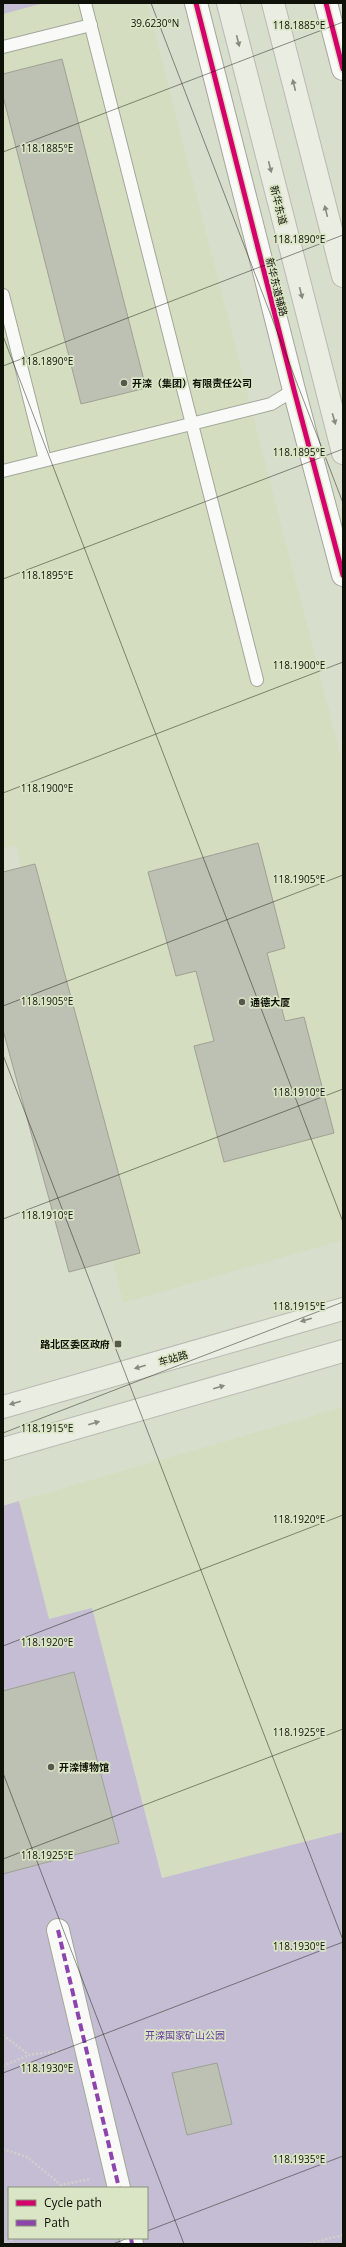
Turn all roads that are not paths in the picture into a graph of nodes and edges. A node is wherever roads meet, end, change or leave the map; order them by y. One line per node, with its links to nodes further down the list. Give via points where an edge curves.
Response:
1 (85, 3): 6 (lane)
2 (196, 3): 11 (street, 新华东道辅路)
3 (228, 3): 13 (main road, 新华东道, one-way to 13)
4 (273, 3): 9 (main road, one-way to 4)
5 (326, 3): 8 (street)
6 (91, 25): 7 (lane); 12 (lane)
7 (3, 47)
8 (343, 69)
9 (343, 276)
10 (3, 295): 14 (lane)
11 (294, 390): 12 (lane, via 271,404); 16 (street, 新华东道辅路)
12 (191, 424): 14 (lane); 17 (lane)
13 (343, 453)
14 (45, 460): 15 (lane)
15 (3, 471)
16 (343, 575)
17 (257, 680)
18 (343, 1309): 20 (main road, 车站路, one-way to 20)
19 (343, 1351): 21 (main road, one-way to 19)
20 (3, 1407)
21 (3, 1449)
22 (58, 1930): 23 (street)
23 (119, 2187)

